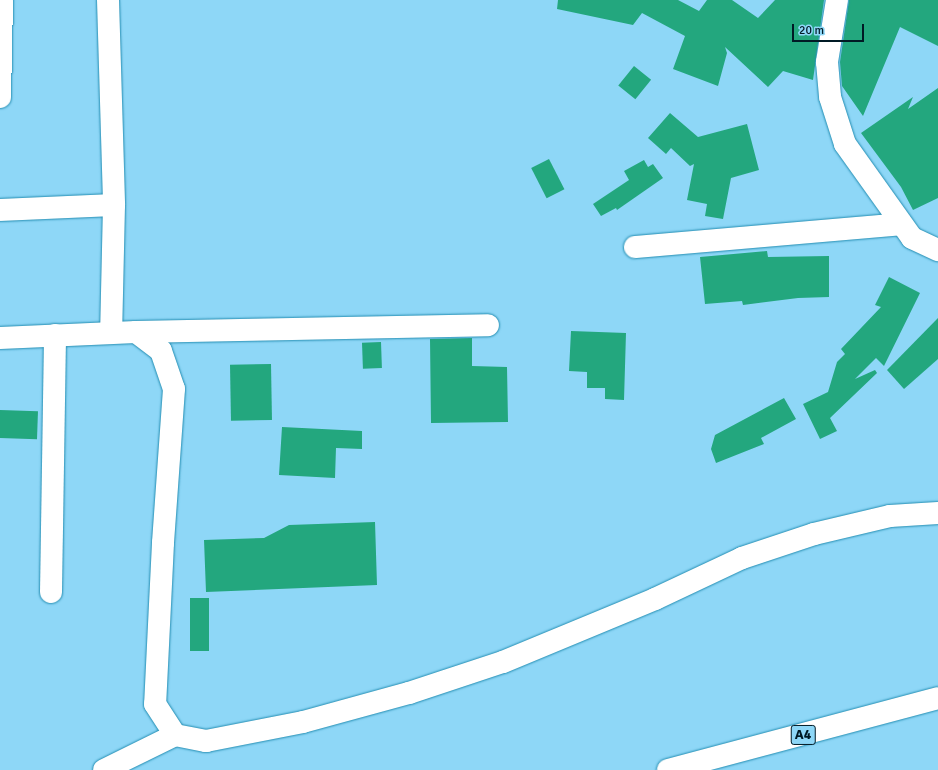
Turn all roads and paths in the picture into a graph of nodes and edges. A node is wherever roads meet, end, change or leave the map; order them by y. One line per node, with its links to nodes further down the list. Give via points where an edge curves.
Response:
1 (2, 0): 4 (main road)
2 (108, 0): 5 (main road)
3 (837, 0): 7 (main road, via 827,62 830,97 845,144)
4 (0, 97)
5 (114, 205): 6 (main road); 12 (main road)
6 (0, 210)
7 (901, 224): 8 (main road); 9 (main road, via 912,238)
8 (635, 247)
9 (938, 250)
10 (488, 325): 11 (main road)
11 (136, 332): 12 (main road); 18 (main road, via 160,351 174,389 155,704)
12 (111, 333): 13 (main road)
13 (54, 335): 14 (main road); 16 (main road)
14 (0, 338)
15 (938, 513): 18 (main road, via 890,516 814,534 742,558 656,599 503,662 410,693 303,722 206,741)
16 (50, 592)
17 (938, 698): 20 (main road, A4)
18 (175, 735): 19 (main road)
19 (104, 770)
20 (668, 770)

